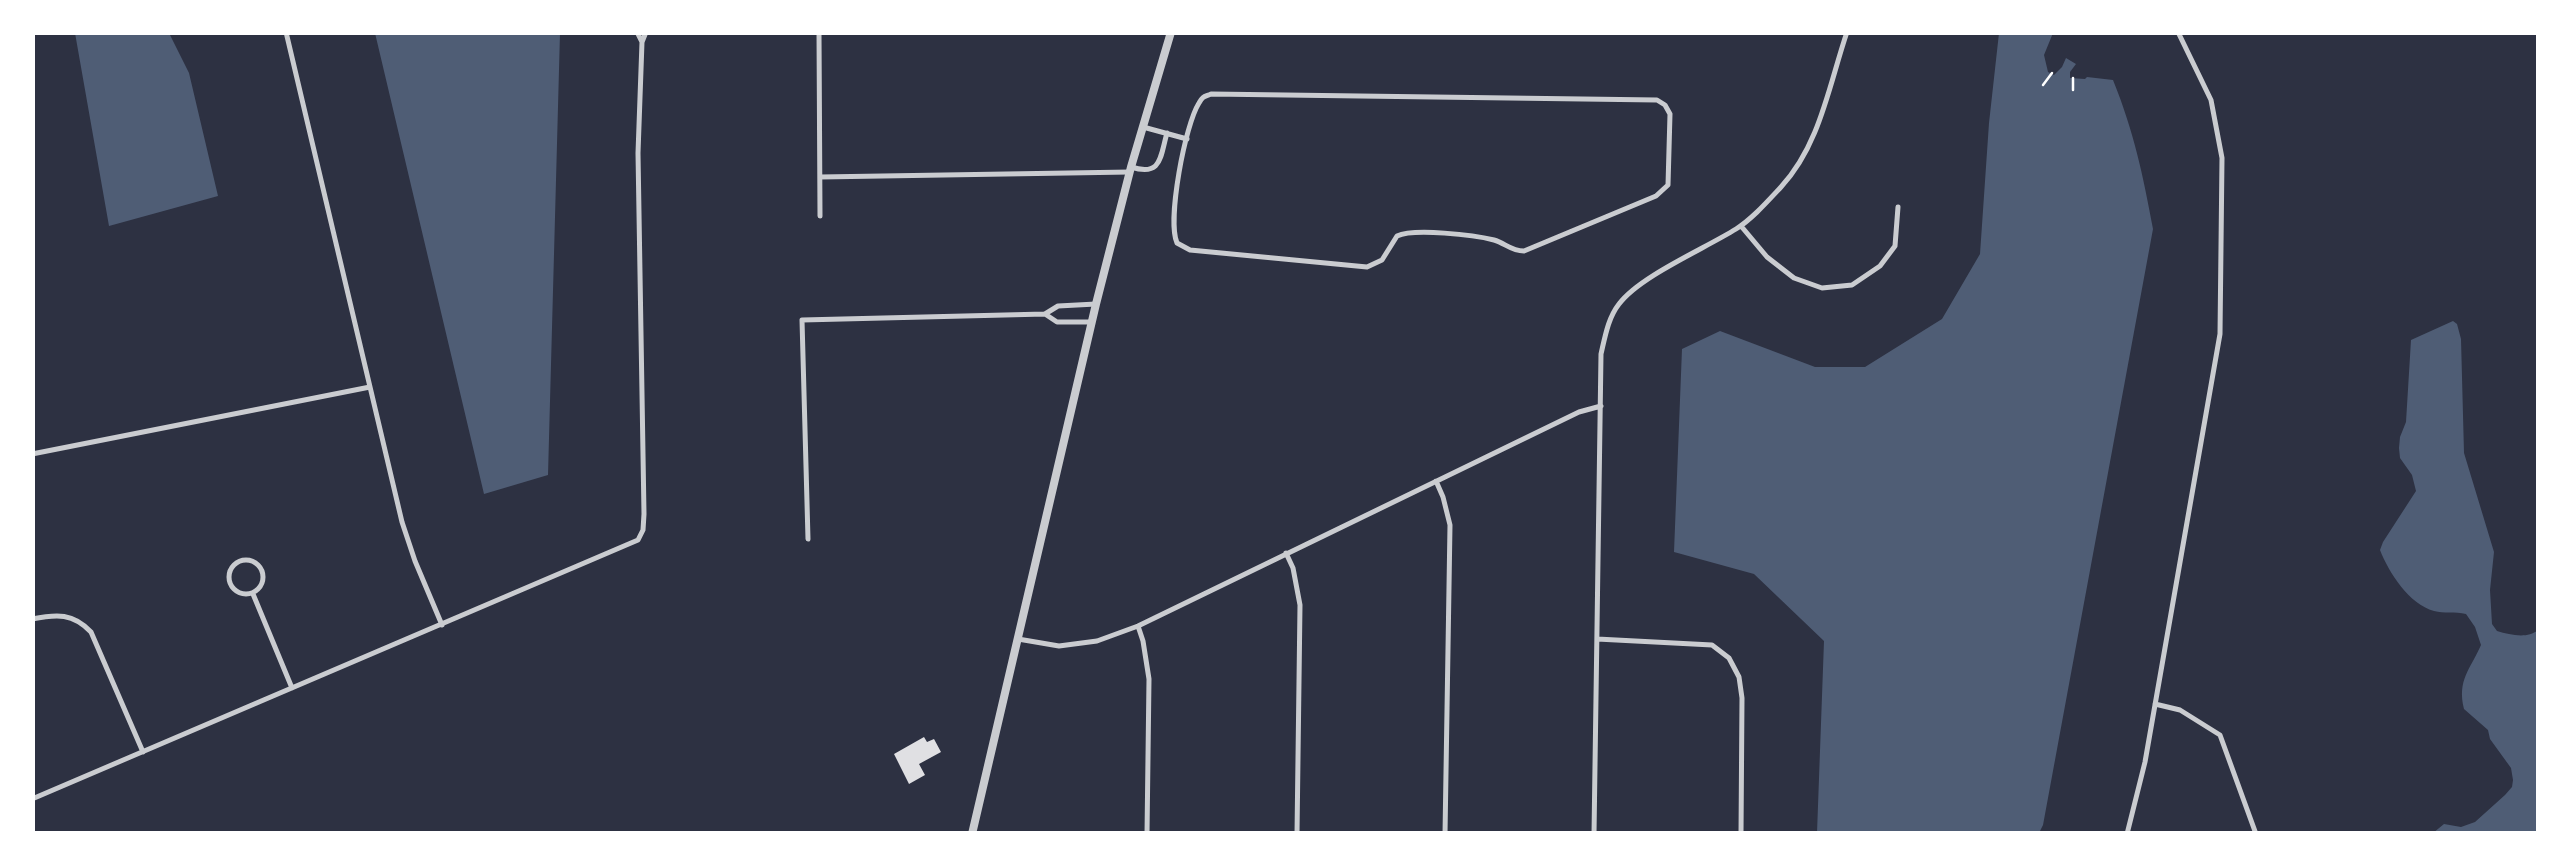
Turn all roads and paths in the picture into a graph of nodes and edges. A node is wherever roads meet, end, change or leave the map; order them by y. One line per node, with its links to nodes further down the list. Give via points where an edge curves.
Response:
1 (286, 32): 24 (street)
2 (638, 32): 8 (street)
3 (646, 32): 8 (street)
4 (819, 32): 17 (street)
5 (1171, 32): 13 (street)
6 (1847, 32): 20 (street, via 1802,158)
7 (2178, 32): 37 (street, via 2211,100 2222,158 2220,334)
8 (642, 42): 32 (street, via 640,537)
9 (2052, 73): 11 (path)
10 (2072, 78): 12 (path)
11 (2043, 85)
12 (2074, 90)
13 (1143, 127): 14 (street); 16 (street)
14 (1166, 133): 15 (street); 16 (street, via 1153,169)
15 (1187, 139): 15 (street, via 1198,105 1211,94 1657,100 1670,114 1669,180 1656,196 1530,249 1407,232 1393,239 1378,264 1364,268 1181,246 1173,226)
16 (1131, 170): 17 (street); 21 (street)
17 (820, 177): 19 (street)
18 (1898, 208): 20 (street, via 1894,246 1880,266 1852,285 1822,288 1794,278)
19 (820, 216)
20 (1741, 226): 25 (street, via 1638,285 1619,303 1601,354)
21 (1096, 304): 22 (street, via 1058,306); 23 (street)
22 (1045, 314): 23 (street, via 1058,322); 28 (street, via 802,320)
23 (1091, 322): 35 (street)
24 (370, 388): 26 (street); 32 (street, via 406,533)
25 (1601, 406): 27 (street); 34 (street)
26 (32, 454)
27 (1436, 481): 29 (street); 43 (street, via 1450,525)
28 (808, 539)
29 (1286, 552): 33 (street); 42 (street, via 1300,604)
30 (252, 593): 30 (street, via 262,573 256,564 240,561 230,584); 36 (street)
31 (32, 619): 38 (street, via 67,616 91,632)
32 (442, 625): 36 (street)
33 (1138, 626): 35 (street, via 1097,642 1060,646); 41 (street, via 1149,679)
34 (1597, 638): 44 (street); 45 (street, via 1712,646 1729,658 1742,698)
35 (1016, 639): 40 (street)
36 (292, 688): 38 (street)
37 (2155, 704): 46 (street); 47 (street, via 2180,710 2220,735)
38 (143, 752): 39 (street)
39 (32, 799)
40 (972, 834)
41 (1147, 834)
42 (1297, 834)
43 (1445, 834)
44 (1594, 834)
45 (1741, 834)
46 (2127, 834)
47 (2256, 834)

